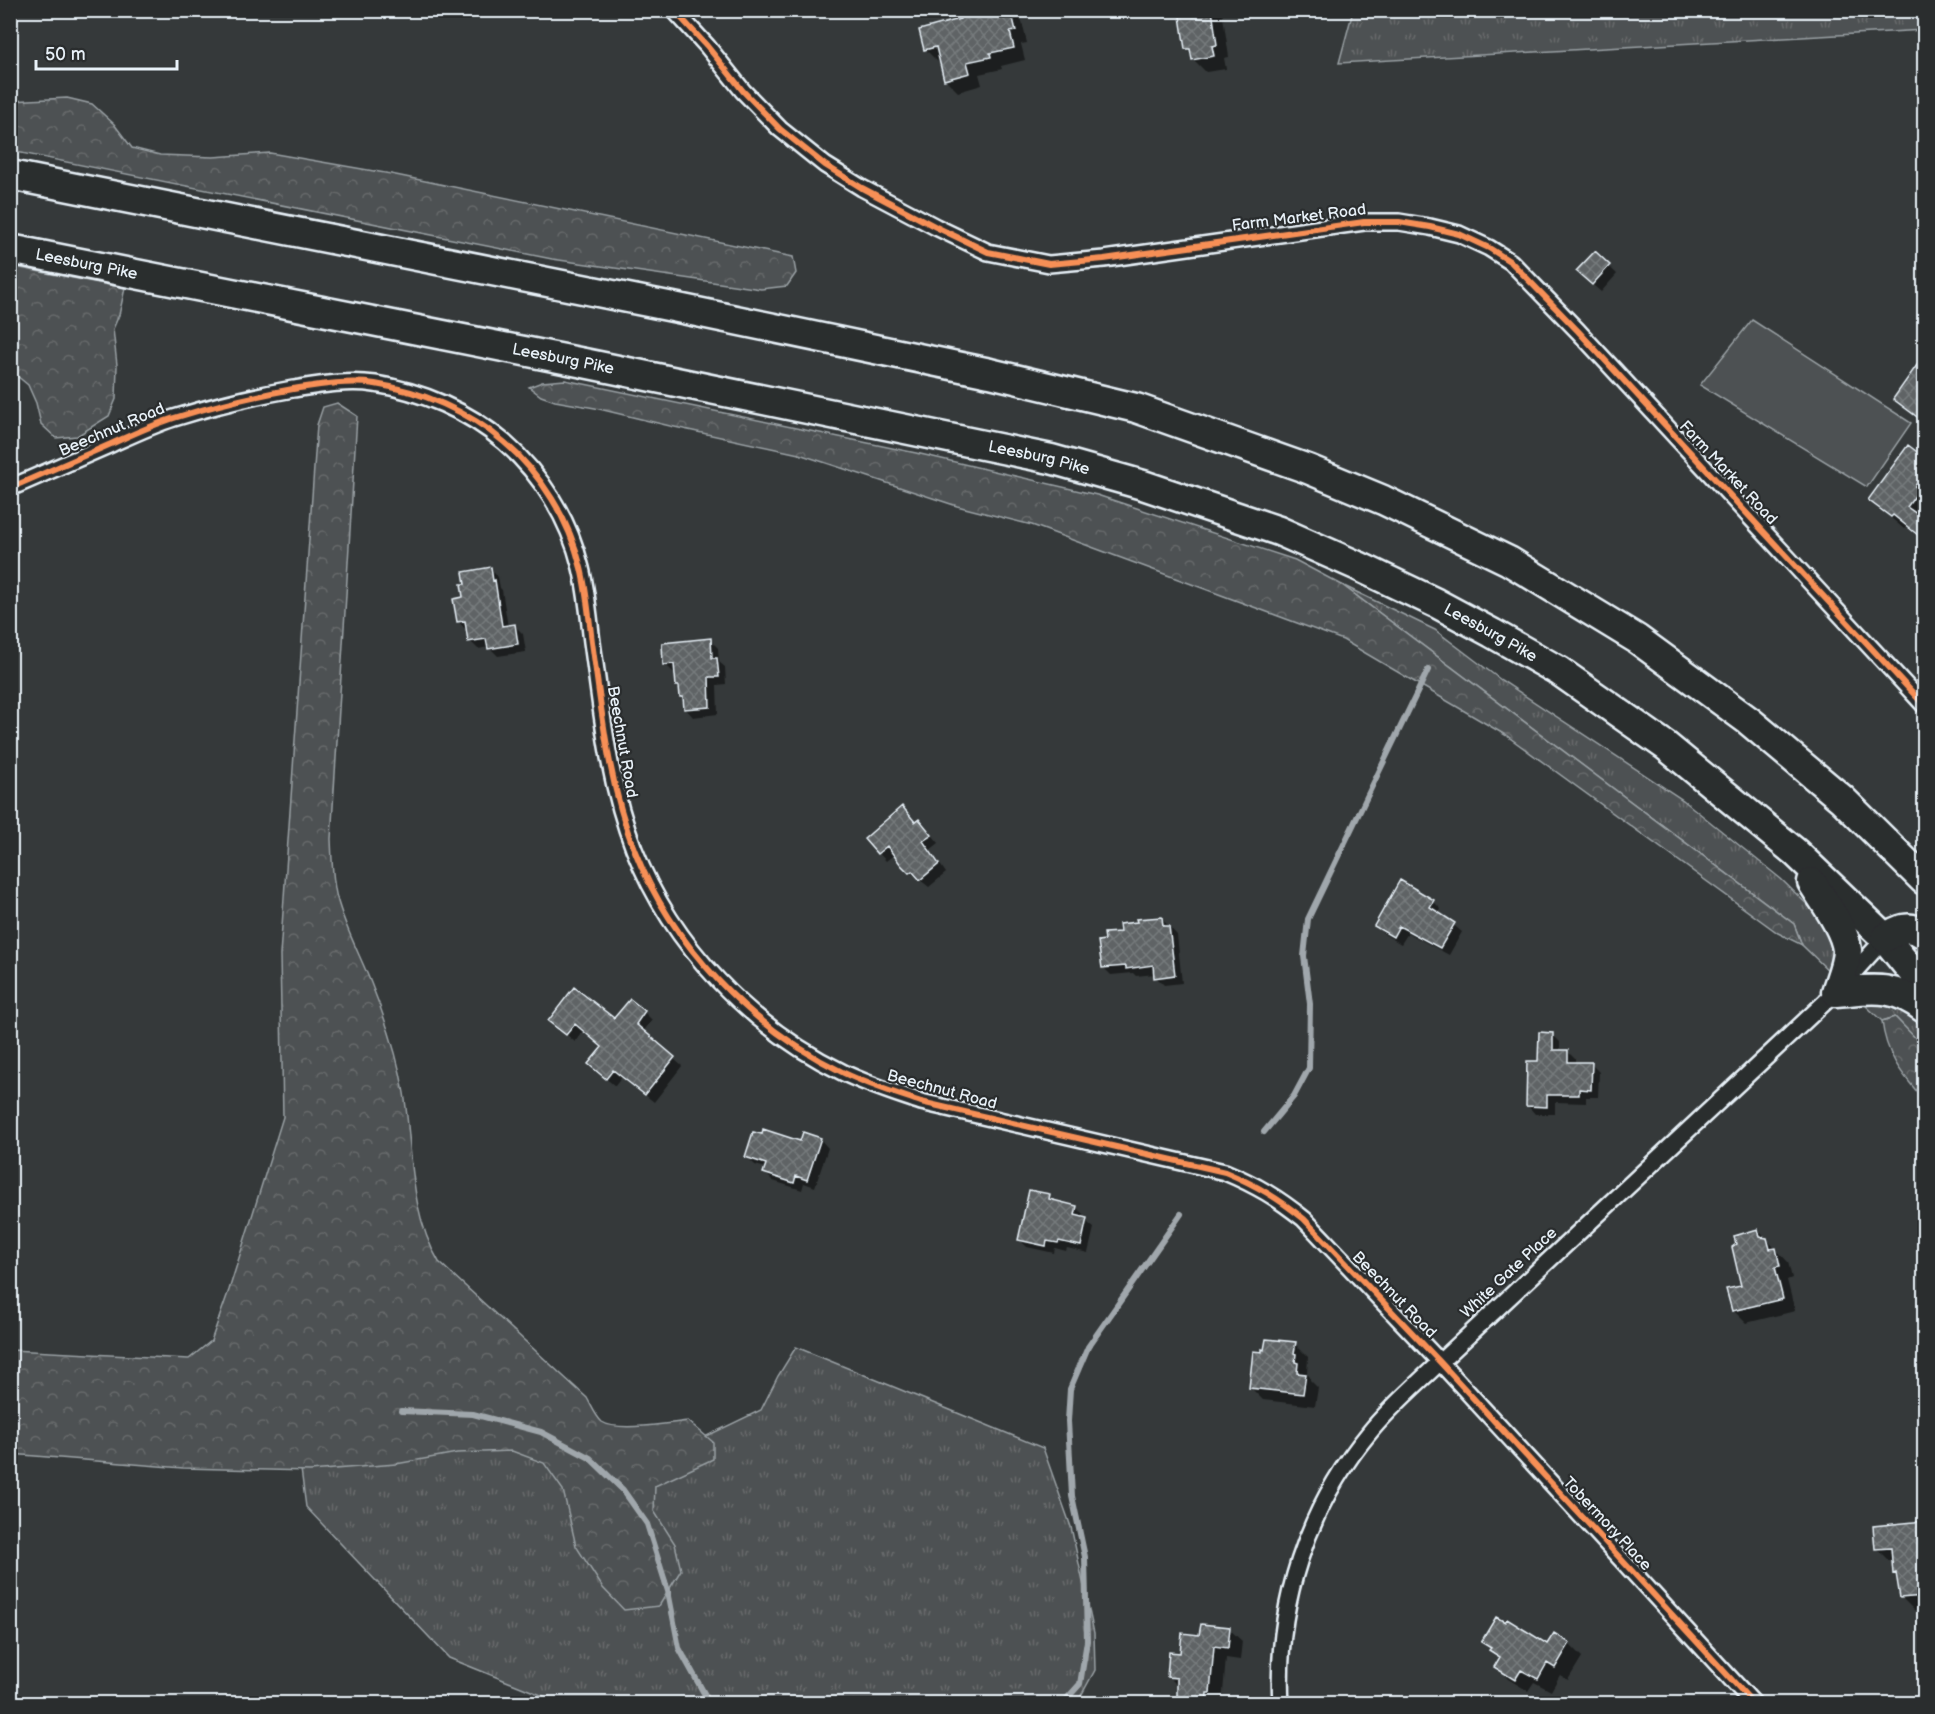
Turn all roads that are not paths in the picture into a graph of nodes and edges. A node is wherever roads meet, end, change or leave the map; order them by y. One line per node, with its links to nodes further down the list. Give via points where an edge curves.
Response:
1 (674, 10): 5 (street, Farm Market Road, via 780,129 825,165 988,252 1049,264 1364,222 1430,227 1459,234 1489,248 1511,262 1578,332)
2 (10, 175): 6 (highway, via 673,307 990,373 1136,408 1308,469 1383,500 1509,561 1637,639 1749,721)
3 (10, 249): 7 (highway, Leesburg Pike, via 1051,459 1200,503 1279,531 1358,566 1436,603 1558,671 1666,746)
4 (10, 488): 15 (street, Beechnut Road, via 171,419 261,395 337,383 372,383 461,411 515,452 557,507 581,568 609,766 635,852 679,931 732,995 804,1050 878,1087 921,1102 1225,1172 1255,1184 1304,1219)
5 (1924, 705)
6 (1842, 798): 8 (highway); 9 (highway)
7 (1795, 852): 11 (highway, Leesburg Pike); 13 (highway, via 1842,933 1847,949)
8 (1924, 854)
9 (1924, 880)
10 (1924, 934): 11 (highway, via 1905,927)
11 (1885, 938): 12 (highway, Leesburg Pike); 13 (street, White Gate Place)
12 (1924, 986)
13 (1836, 992): 14 (highway, via 1882,988); 15 (street, White Gate Place)
14 (1924, 1008)
15 (1440, 1362): 16 (street, White Gate Place, via 1369,1433 1326,1496 1296,1568 1287,1606 1281,1645); 17 (street, Tobermory Place)
16 (1281, 1704)
17 (1754, 1704)

